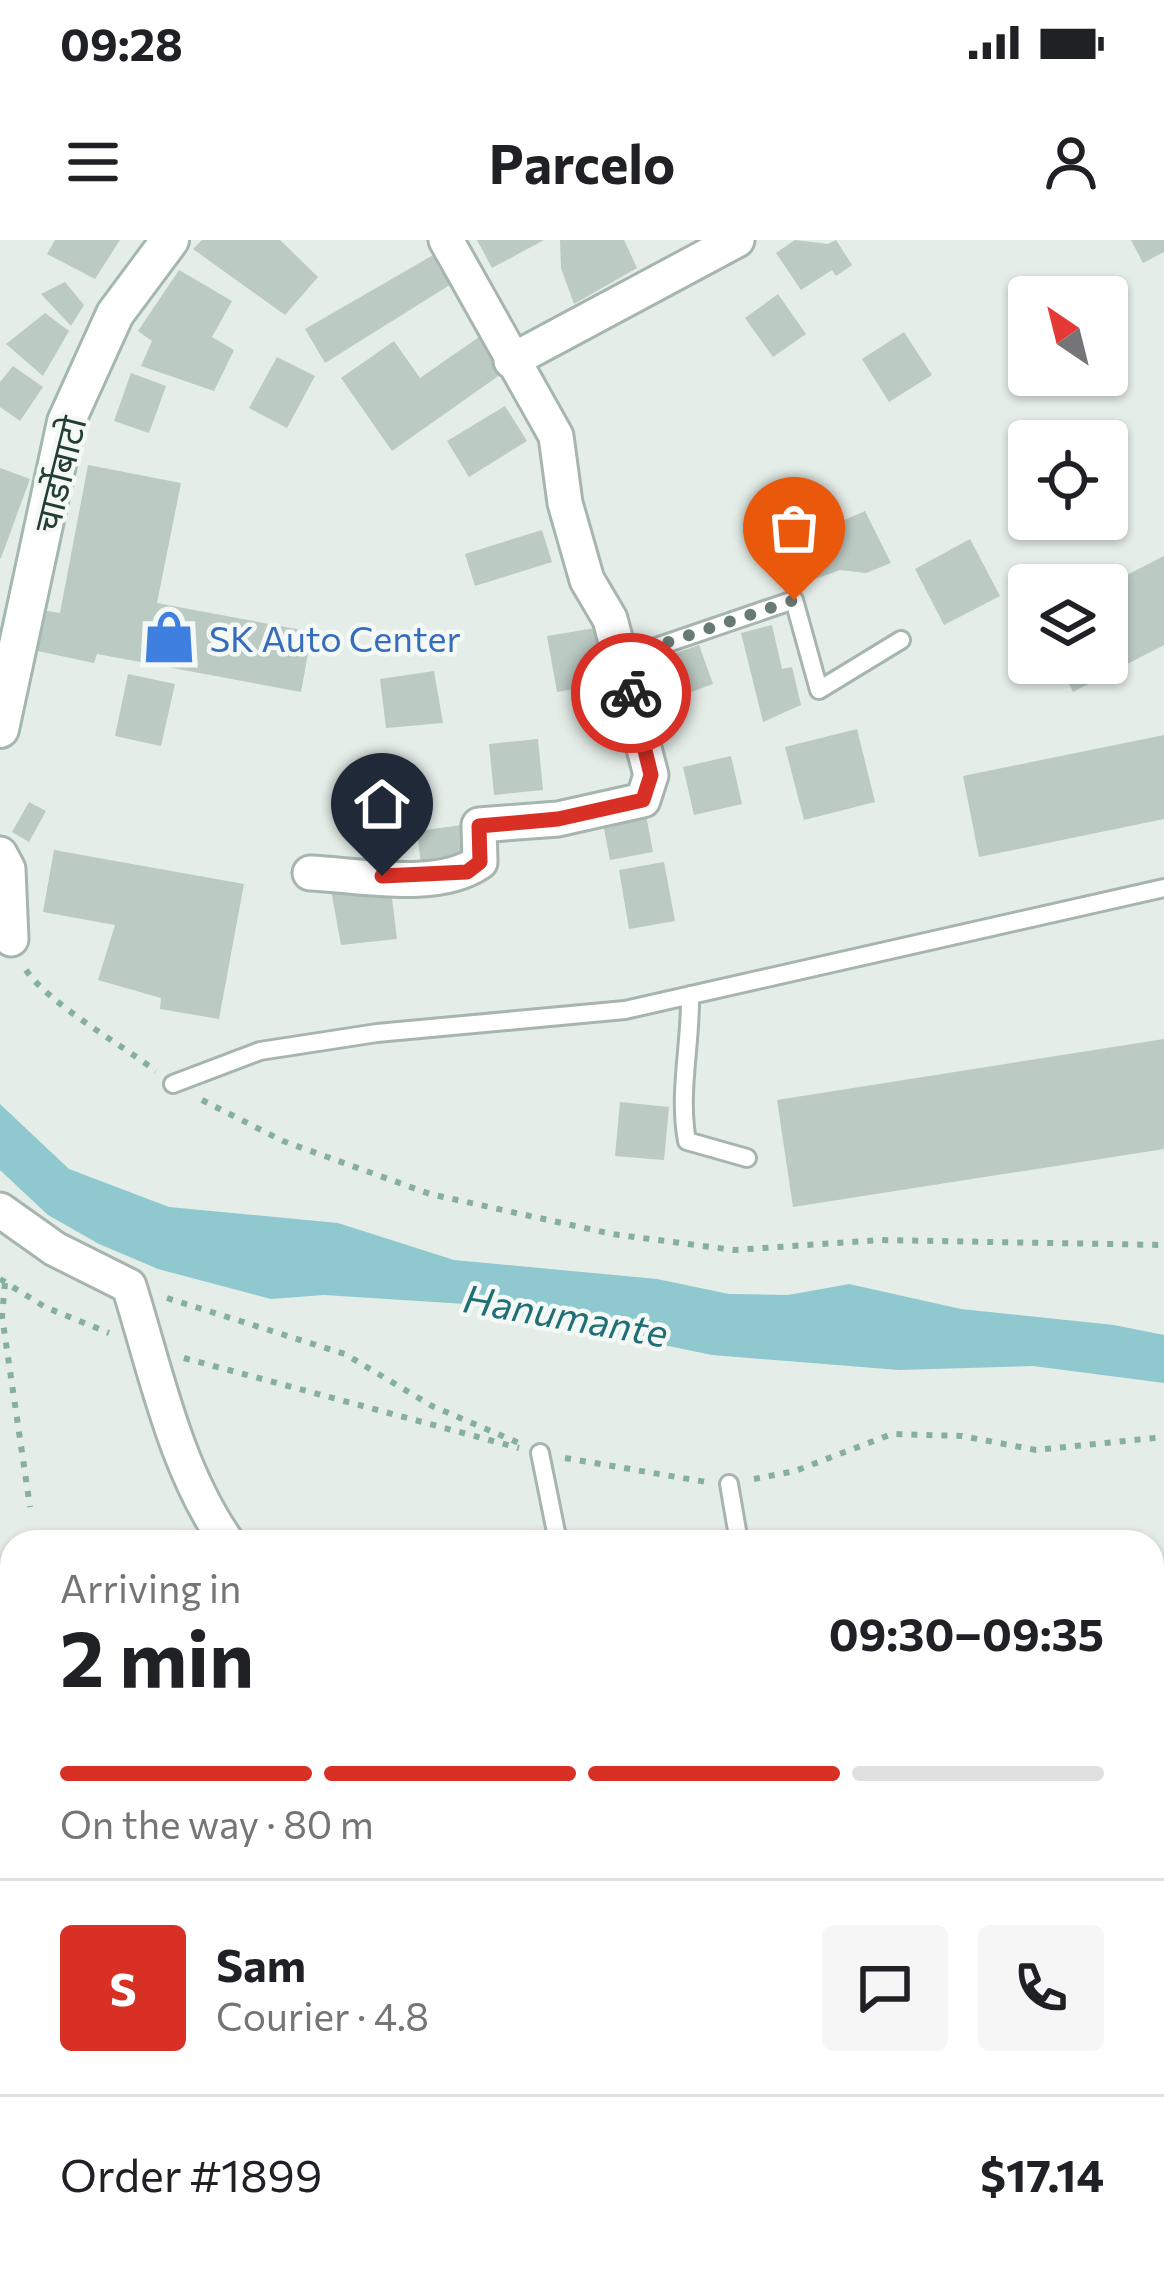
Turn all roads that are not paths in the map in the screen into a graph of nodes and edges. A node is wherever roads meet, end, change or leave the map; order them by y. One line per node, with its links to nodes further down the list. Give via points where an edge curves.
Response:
1 (170, 240): 7 (street, चार्डोबाटो, via 115,314 66,422)
2 (446, 240): 4 (street)
3 (737, 240): 4 (street)
4 (511, 362): 6 (street, via 556,436 587,580)
5 (901, 640): 6 (lane, via 819,690 794,600)
6 (621, 658): 9 (street, via 651,775 643,800 479,826 480,862 467,872)
7 (0, 729)
8 (0, 854): 11 (street, via 8,869)
9 (310, 873)
10 (1164, 888): 12 (lane)
11 (11, 939)
12 (690, 995): 13 (lane, via 625,1010 260,1051); 14 (lane, via 681,1106 687,1142)
13 (173, 1084)
14 (748, 1158)
15 (0, 1210): 18 (street, via 129,1286 186,1468)
16 (540, 1453): 19 (lane)
17 (729, 1484): 20 (lane)
18 (218, 1530)
19 (556, 1530)
20 (737, 1530)

